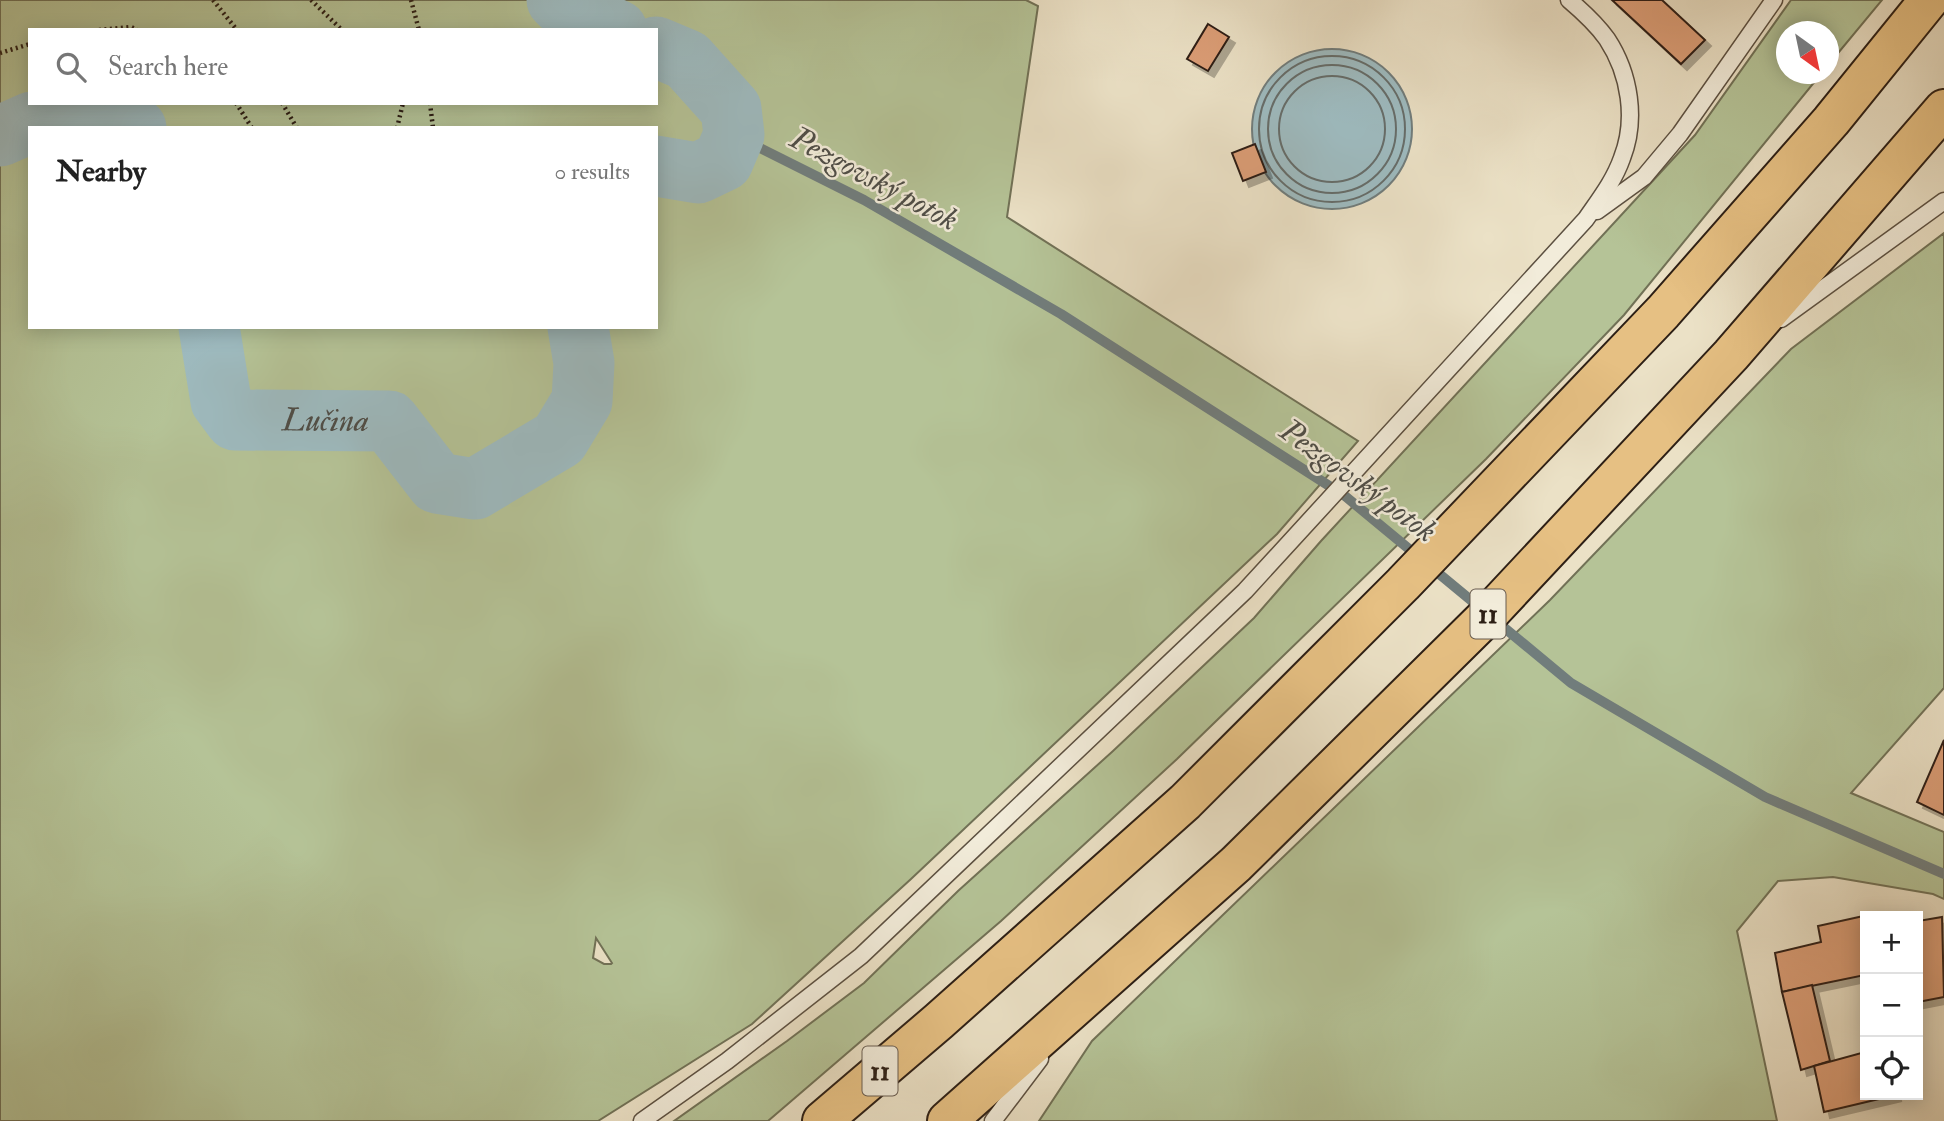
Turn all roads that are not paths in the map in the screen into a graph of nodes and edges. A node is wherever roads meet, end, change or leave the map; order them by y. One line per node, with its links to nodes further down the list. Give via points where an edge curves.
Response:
1 (1569, 0): 6 (lane, via 1606,37 1620,65 1630,103 1628,139 1621,161)
2 (1774, 0): 6 (lane, via 1644,177)
3 (1929, 0): 10 (highway, 11, via 1831,121 1663,312 1403,584 1185,802)
4 (1944, 109): 7 (highway, 11)
5 (1944, 201): 7 (lane)
6 (1586, 219): 9 (lane, via 1245,591 861,956)
7 (1731, 355): 8 (highway, 11, via 1485,618 1236,864)
8 (1081, 1004): 11 (highway, 11); 12 (lane)
9 (642, 1121)
10 (822, 1121)
11 (947, 1121)
12 (993, 1121)

